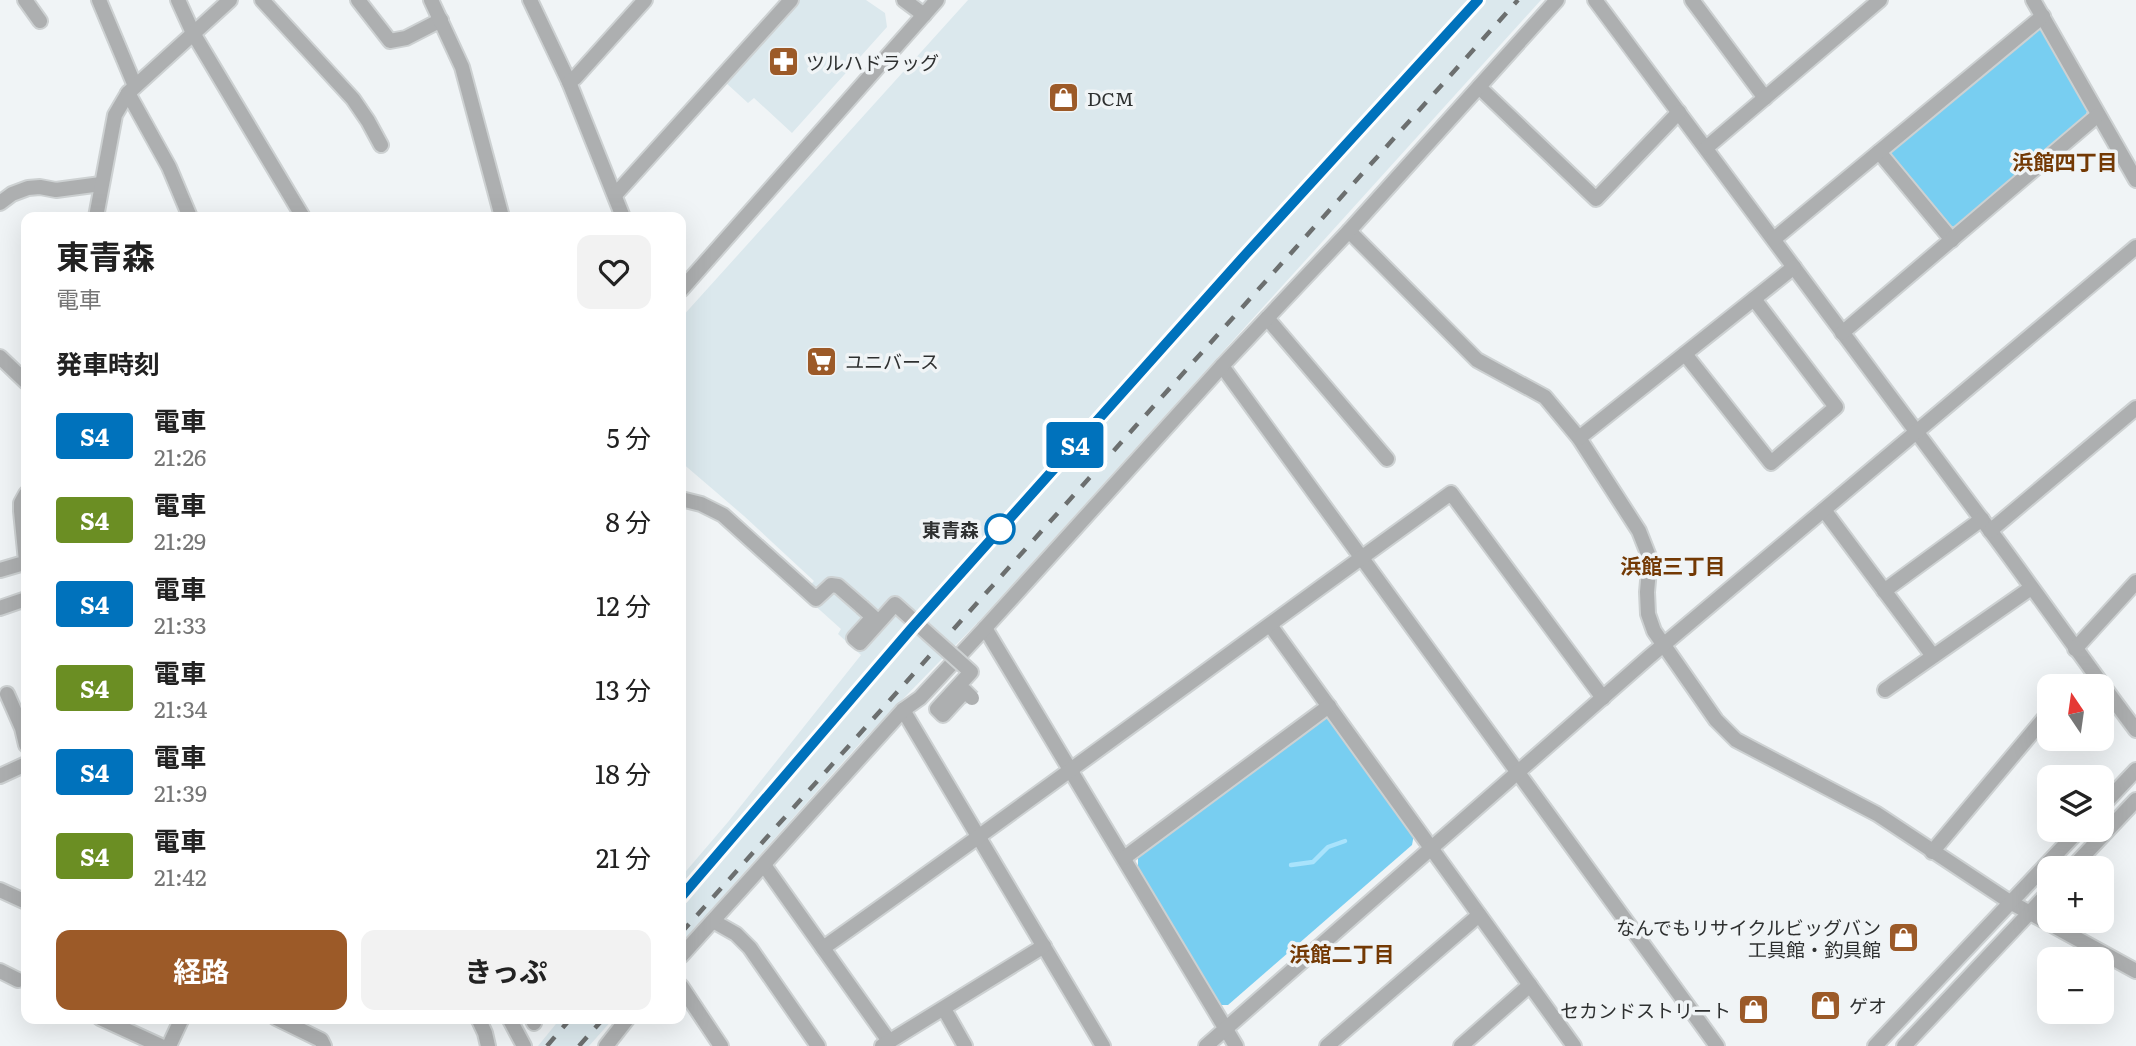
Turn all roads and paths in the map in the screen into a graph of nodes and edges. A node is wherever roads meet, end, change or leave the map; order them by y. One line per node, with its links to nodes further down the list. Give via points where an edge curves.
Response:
1 (25, 0): 21 (street)
2 (99, 0): 25 (street)
3 (178, 0): 22 (street)
4 (230, 0): 22 (street)
5 (262, 0): 29 (street, via 354,99)
6 (358, 0): 20 (street, via 390,41)
7 (430, 0): 20 (street)
8 (530, 0): 23 (street)
9 (645, 0): 23 (street)
10 (790, 0): 34 (street)
11 (904, 0): 18 (street)
12 (937, 0): 18 (street)
13 (1557, 0): 24 (street)
14 (1595, 0): 27 (street)
15 (1692, 0): 26 (street)
16 (1880, 0): 26 (street)
17 (2033, 0): 19 (street)
18 (924, 15): 46 (street)
19 (2043, 16): 28 (street); 31 (street)
20 (441, 20): 39 (street, via 462,67)
21 (40, 21)
22 (193, 33): 25 (street); 38 (street)
23 (569, 82): 34 (street)
24 (1479, 87): 27 (street, via 1596,199); 41 (street)
25 (132, 90): 33 (street, via 115,115); 37 (street)
26 (1765, 98): 30 (street)
27 (1679, 112): 30 (street)
28 (2098, 115): 32 (street); 43 (street)
29 (380, 145)
30 (1706, 148): 42 (street)
31 (1879, 152): 42 (street); 43 (street)
32 (2136, 180)
33 (101, 184): 35 (street, via 63,190 28,188); 36 (street)
34 (615, 195): 40 (street)
35 (0, 203)
36 (97, 212)
37 (188, 212)
38 (300, 212)
39 (501, 212)
40 (621, 212)
41 (1349, 231): 48 (street); 56 (street, via 1477,360 1545,397)
42 (1774, 239): 45 (street)
43 (1952, 240): 49 (street)
44 (2136, 247): 55 (street)
45 (1794, 267): 47 (street); 49 (street)
46 (686, 284)
47 (1754, 299): 50 (street); 50 (street, via 1836,407 1771,463)
48 (1267, 318): 52 (street); 57 (street)
49 (1842, 333): 55 (street)
50 (1685, 354): 56 (street)
51 (0, 358): 53 (street)
52 (1222, 366): 61 (street); 70 (street)
53 (21, 377)
54 (2136, 408): 60 (street)
55 (1916, 433): 59 (street); 60 (street)
56 (1579, 438): 71 (street, via 1639,531 1650,559 1648,614)
57 (1387, 459)
58 (686, 500): 76 (street, bridge, via 723,515 816,599 831,585 838,586 873,617 854,638 860,643 895,604 971,672 937,709 943,715 965,691)
59 (1824, 510): 66 (street); 71 (street)
60 (1986, 525): 65 (street); 66 (street)
61 (1362, 557): 69 (street); 77 (street, via 1451,493); 86 (street)
62 (21, 565): 63 (street)
63 (0, 570)
64 (2136, 582): 72 (street)
65 (2031, 588): 72 (street); 73 (street)
66 (1884, 591): 73 (street)
67 (21, 601): 68 (street)
68 (0, 608)
69 (1270, 625): 78 (street); 84 (street)
70 (985, 628): 79 (street); 84 (street)
71 (1665, 644): 77 (street); 93 (street, via 1716,720 1736,740 1877,814)
72 (2075, 649): 82 (street)
73 (1933, 656): 74 (street)
74 (1885, 690)
75 (7, 694): 80 (street)
76 (972, 698)
77 (1603, 698): 86 (street)
78 (1329, 706): 92 (street); 95 (street)
79 (904, 710): 90 (street); 96 (street)
80 (21, 726)
81 (2037, 727): 93 (street)
82 (2136, 730)
83 (21, 766): 87 (street)
84 (1070, 768): 90 (street); 95 (street)
85 (2136, 770): 88 (street)
86 (1519, 772): 92 (street); 121 (street)
87 (0, 776)
88 (2114, 793)
89 (2136, 800): 94 (street)
90 (979, 837): 104 (street); 105 (street)
91 (2068, 842): 99 (street)
92 (1431, 848): 102 (street); 119 (street)
93 (1932, 852): 99 (street)
94 (2083, 856)
95 (1124, 858): 119 (street)
96 (764, 865): 103 (street); 105 (street)
97 (0, 890): 98 (street)
98 (21, 900)
99 (2010, 902): 101 (street); 137 (street)
100 (2037, 905): 101 (street)
101 (2030, 912): 108 (street); 138 (street)
102 (1479, 915): 110 (street); 134 (street)
103 (713, 921): 106 (street); 129 (street, via 750,948)
104 (1044, 946): 112 (street); 131 (street)
105 (823, 948): 120 (street)
106 (686, 951)
107 (0, 971): 109 (street)
108 (2136, 971)
109 (18, 980)
110 (1530, 985): 135 (street); 136 (street)
111 (686, 994): 128 (street)
112 (944, 1009): 120 (street); 130 (street)
113 (113, 1024): 122 (street)
114 (179, 1024): 123 (street)
115 (288, 1024): 124 (street, via 321,1040)
116 (483, 1024): 125 (street)
117 (512, 1024): 126 (street)
118 (623, 1024): 127 (street)
119 (1226, 1028): 132 (street); 133 (street)
120 (885, 1044)
121 (1715, 1045)
122 (161, 1046)
123 (169, 1046)
124 (324, 1046)
125 (488, 1046)
126 (524, 1046)
127 (606, 1046)
128 (721, 1046)
129 (817, 1046)
130 (965, 1046)
131 (1103, 1046)
132 (1206, 1046)
133 (1236, 1046)
134 (1326, 1046)
135 (1461, 1046)
136 (1574, 1046)
137 (1875, 1046)
138 (1904, 1046)

